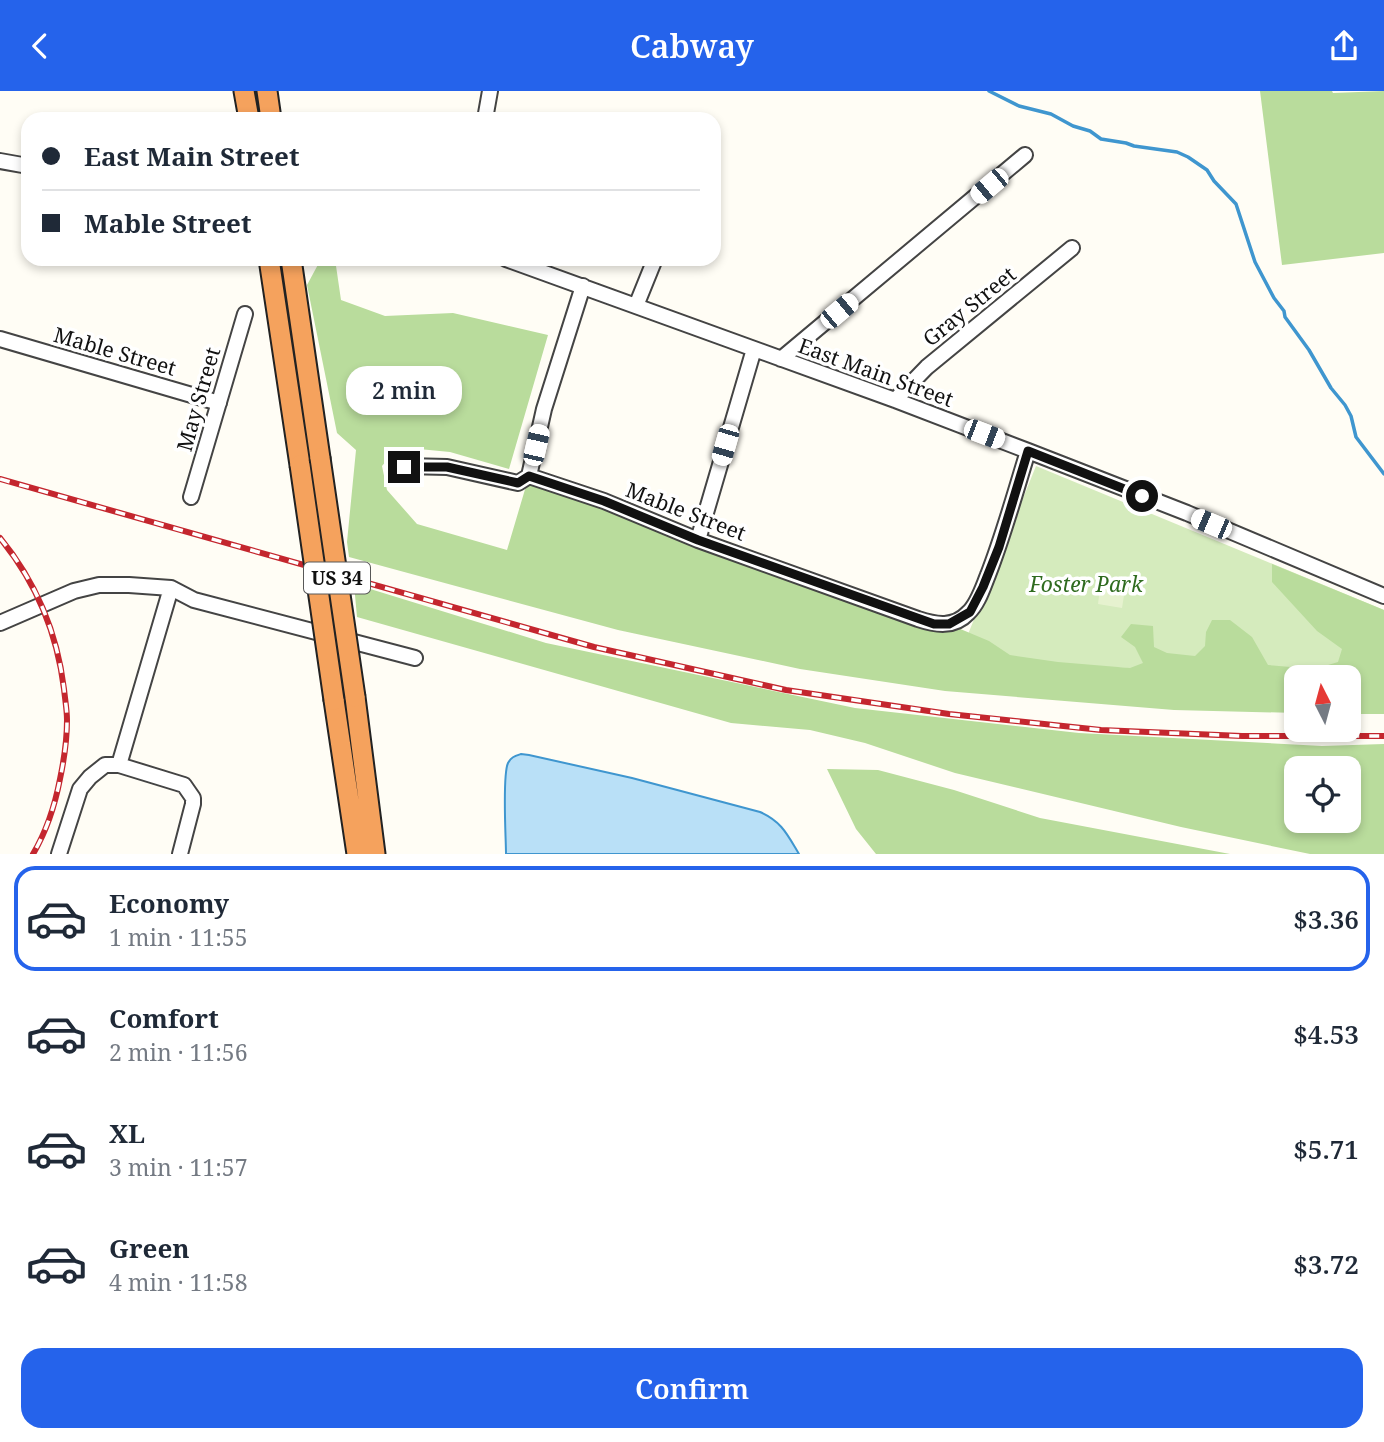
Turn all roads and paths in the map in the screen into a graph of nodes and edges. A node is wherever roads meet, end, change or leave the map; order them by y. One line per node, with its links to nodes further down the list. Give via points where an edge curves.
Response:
1 (244, 91): 4 (highway)
2 (267, 91): 5 (highway)
3 (490, 91): 6 (street)
4 (248, 112)
5 (270, 112)
6 (486, 112)
7 (1025, 155): 20 (street)
8 (0, 161): 9 (street)
9 (21, 165)
10 (1072, 248): 21 (street, Gray Street, via 927,367)
11 (271, 266): 35 (highway, US 34, bridge)
12 (292, 266): 36 (highway, US 34, bridge)
13 (526, 266): 15 (street, East Main Street)
14 (653, 266): 16 (street)
15 (583, 286): 16 (street, East Main Street); 25 (street, via 544,409)
16 (636, 306): 19 (street, East Main Street)
17 (245, 314): 22 (street, May Street)
18 (0, 339): 22 (street, Mable Street)
19 (754, 349): 20 (street, East Main Street); 27 (street)
20 (781, 359): 21 (street, East Main Street)
21 (895, 400): 23 (street, East Main Street)
22 (219, 403): 26 (street, May Street)
23 (1028, 451): 27 (street, Mable Street, via 983,587 970,612 949,624 918,619); 29 (street, East Main Street)
24 (404, 467): 25 (street, Mable Street, via 447,467 518,483)
25 (529, 476): 27 (street, Mable Street)
26 (191, 497)
27 (698, 540)
28 (171, 588): 30 (street, via 99,585); 31 (street, via 194,600); 32 (street)
29 (1384, 596)
30 (0, 623)
31 (415, 659)
32 (119, 765): 33 (street, via 99,769 80,789); 34 (street, via 184,785 193,798)
33 (59, 854)
34 (180, 854)
35 (357, 854)
36 (375, 854)

